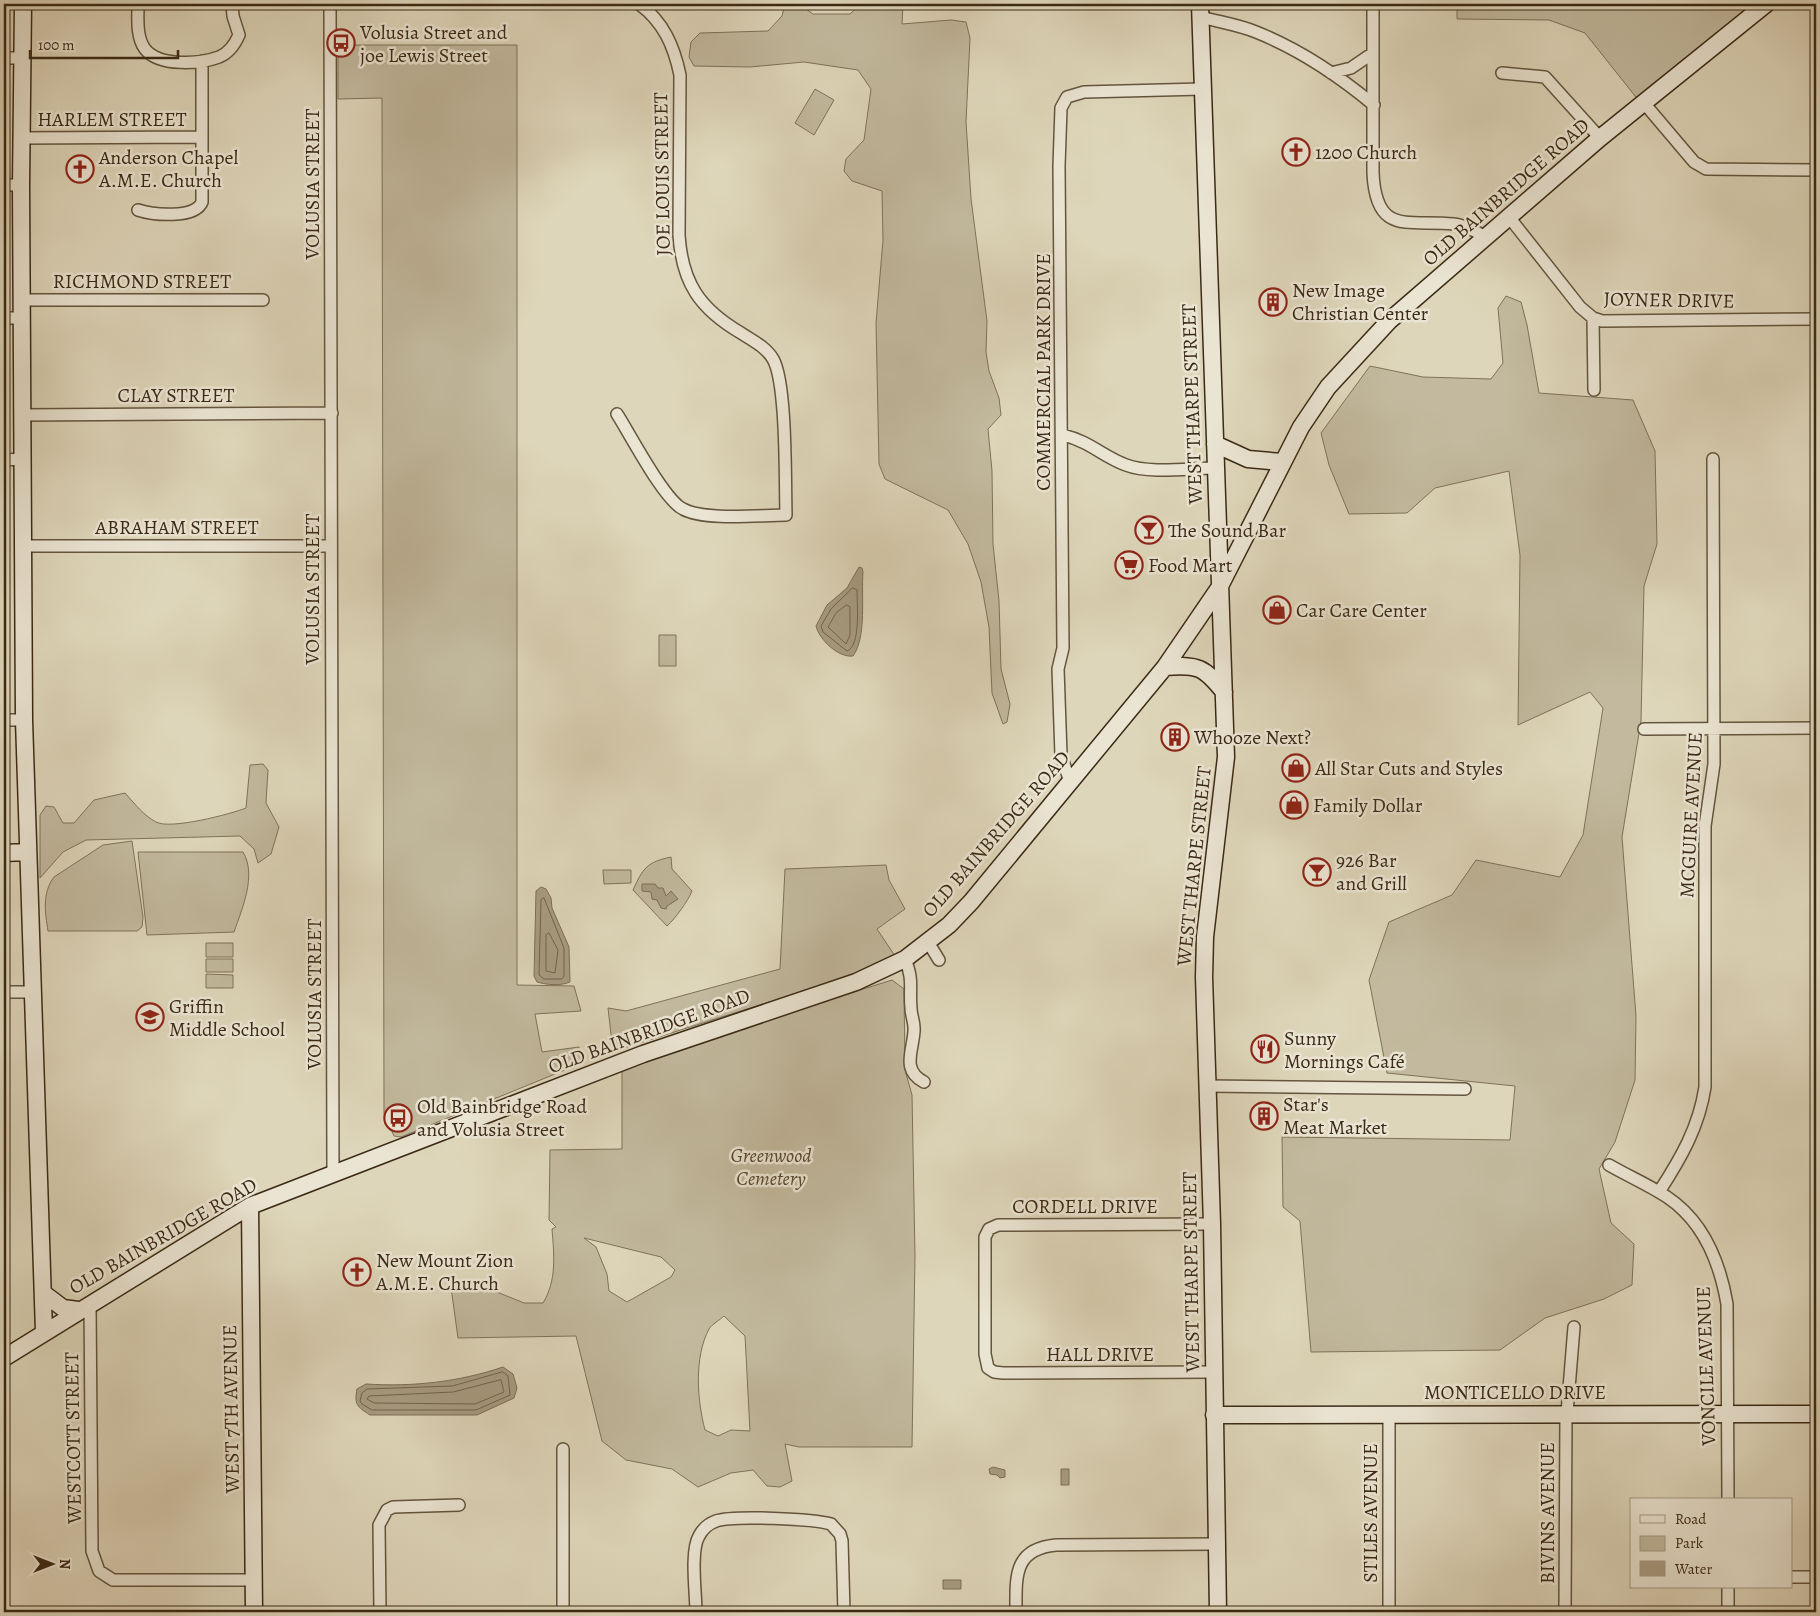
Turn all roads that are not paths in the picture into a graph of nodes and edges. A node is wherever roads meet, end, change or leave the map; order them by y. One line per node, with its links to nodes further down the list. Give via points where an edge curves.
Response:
1 (24, 4): 11 (main road)
2 (138, 4): 12 (street, via 140,38 147,51 167,60)
3 (232, 4): 12 (street, via 232,16 239,35 235,46 220,57)
4 (330, 4): 34 (street, VOLUSIA STREET)
5 (639, 4): 35 (street, JOE LOUIS STREET, via 667,34 678,67 679,236 687,280 716,316 767,351 776,366 782,393 786,515 704,515 681,509 667,494)
6 (1373, 4): 9 (street)
7 (1766, 4): 16 (main road, OLD BAINBRIDGE ROAD)
8 (1201, 10): 13 (street, via 1273,39); 15 (main road, WEST THARPE STREET)
9 (1373, 53): 13 (street, via 1351,68); 17 (street)
10 (4, 58): 11 (street)
11 (23, 58): 18 (main road)
12 (202, 61): 19 (street)
13 (1331, 73): 17 (street)
14 (1502, 73): 20 (street, via 1545,77)
15 (1202, 89): 37 (street, COMMERCIAL PARK DRIVE, via 1084,92 1072,94 1063,101 1059,166); 38 (main road, WEST THARPE STREET)
16 (1644, 103): 20 (main road, OLD BAINBRIDGE ROAD); 21 (street, via 1694,162 1706,169)
17 (1374, 105): 26 (street, via 1374,189 1380,207 1403,223 1456,224)
18 (22, 138): 19 (street, HARLEM STREET); 23 (main road)
19 (202, 138): 24 (street, via 202,202 196,211 149,214)
20 (1600, 138): 25 (main road, OLD BAINBRIDGE ROAD)
21 (1816, 170)
22 (4, 185): 23 (street)
23 (21, 185): 27 (main road)
24 (138, 210)
25 (1508, 218): 26 (main road, OLD BAINBRIDGE ROAD); 31 (street, JOYNER DRIVE, via 1580,307)
26 (1486, 237): 42 (main road, OLD BAINBRIDGE ROAD, via 1389,321 1359,352 1328,387 1301,426)
27 (22, 300): 28 (street, RICHMOND STREET); 30 (main road)
28 (263, 300)
29 (4, 318): 30 (street)
30 (22, 318): 36 (main road)
31 (1593, 318): 32 (street, JOYNER DRIVE, via 1612,321); 33 (street)
32 (1816, 319)
33 (1594, 390)
34 (332, 413): 36 (street, CLAY STREET); 45 (street, VOLUSIA STREET)
35 (617, 414)
36 (22, 415): 41 (main road)
37 (1063, 436): 43 (street, via 1082,440 1127,466 1145,469); 54 (street, COMMERCIAL PARK DRIVE, via 1063,648 1058,669 1061,756)
38 (1215, 444): 42 (main road, via 1248,459); 43 (main road, WEST THARPE STREET)
39 (1714, 459): 53 (street, MCGUIRE AVENUE)
40 (4, 460): 41 (street)
41 (22, 460): 44 (main road)
42 (1282, 462): 46 (main road, OLD BAINBRIDGE ROAD)
43 (1216, 468): 46 (main road, WEST THARPE STREET)
44 (22, 546): 45 (street, ABRAHAM STREET); 50 (main road)
45 (331, 546): 66 (street, VOLUSIA STREET)
46 (1219, 588): 47 (main road, OLD BAINBRIDGE ROAD); 48 (main road, WEST THARPE STREET)
47 (1165, 667): 48 (main road, via 1194,667 1209,673); 54 (main road, OLD BAINBRIDGE ROAD)
48 (1224, 692): 63 (main road, WEST THARPE STREET, via 1226,757 1205,937)
49 (4, 720): 50 (street)
50 (24, 720): 56 (main road)
51 (1816, 728): 53 (street)
52 (1644, 729): 53 (street)
53 (1714, 729): 67 (street, MCGUIRE AVENUE, via 1712,787 1705,826 1705,1086 1690,1138)
54 (1070, 782): 57 (main road, OLD BAINBRIDGE ROAD, via 971,902)
55 (4, 852): 56 (main road)
56 (27, 852): 61 (main road)
57 (928, 942): 58 (main road, OLD BAINBRIDGE ROAD); 59 (street)
58 (905, 959): 62 (street, via 912,981 910,1009 914,1031 908,1058 912,1072); 66 (main road, OLD BAINBRIDGE ROAD, via 856,982 643,1054)
59 (939, 960)
60 (4, 992): 61 (street)
61 (31, 992): 70 (main road)
62 (924, 1082)
63 (1208, 1086): 64 (street); 69 (main road, WEST THARPE STREET)
64 (1465, 1089)
65 (1609, 1165): 67 (street, VONCILE AVENUE)
66 (333, 1174): 68 (main road, OLD BAINBRIDGE ROAD)
67 (1659, 1192): 78 (street, VONCILE AVENUE, via 1694,1224 1714,1254 1722,1275 1727,1304)
68 (250, 1206): 71 (main road, OLD BAINBRIDGE ROAD); 88 (main road, WEST 7TH AVENUE)
69 (1212, 1224): 75 (street, CORDELL DRIVE, via 998,1225 989,1229 985,1237 985,1354); 76 (main road, WEST THARPE STREET)
70 (43, 1293): 71 (main road, via 62,1308); 73 (main road)
71 (84, 1306): 73 (main road, OLD BAINBRIDGE ROAD); 88 (street, WESTCOTT STREET, via 92,1551 99,1571 113,1580)
72 (1574, 1327): 77 (street, BIVINS AVENUE)
73 (44, 1332): 74 (main road, OLD BAINBRIDGE ROAD)
74 (4, 1358)
75 (988, 1368): 76 (street, HALL DRIVE, via 1003,1373)
76 (1214, 1372): 81 (main road, WEST THARPE STREET)
77 (1566, 1413): 78 (main road, MONTICELLO DRIVE); 79 (main road, MONTICELLO DRIVE); 98 (street, BIVINS AVENUE)
78 (1727, 1413): 80 (main road, MONTICELLO DRIVE); 83 (street, VONCILE AVENUE)
79 (1389, 1414): 81 (main road, MONTICELLO DRIVE); 97 (street, STILES AVENUE)
80 (1816, 1414)
81 (1214, 1416): 85 (main road, WEST THARPE STREET)
82 (564, 1448): 92 (street)
83 (1728, 1498)
84 (459, 1505): 91 (street, via 393,1507 382,1518 379,1525)
85 (1216, 1544): 95 (street, via 1056,1545 1036,1549 1023,1558 1017,1575); 96 (main road, WEST THARPE STREET)
86 (1792, 1577): 87 (street)
87 (1816, 1577)
88 (253, 1580): 90 (main road, WEST 7TH AVENUE)
89 (1728, 1588): 99 (street)
90 (254, 1612)
91 (380, 1612)
92 (563, 1612)
93 (696, 1612): 94 (street, via 696,1547 706,1526 718,1520 792,1519 831,1524 840,1534)
94 (844, 1612)
95 (1016, 1612)
96 (1218, 1612)
97 (1389, 1612)
98 (1565, 1612)
99 (1728, 1612)

